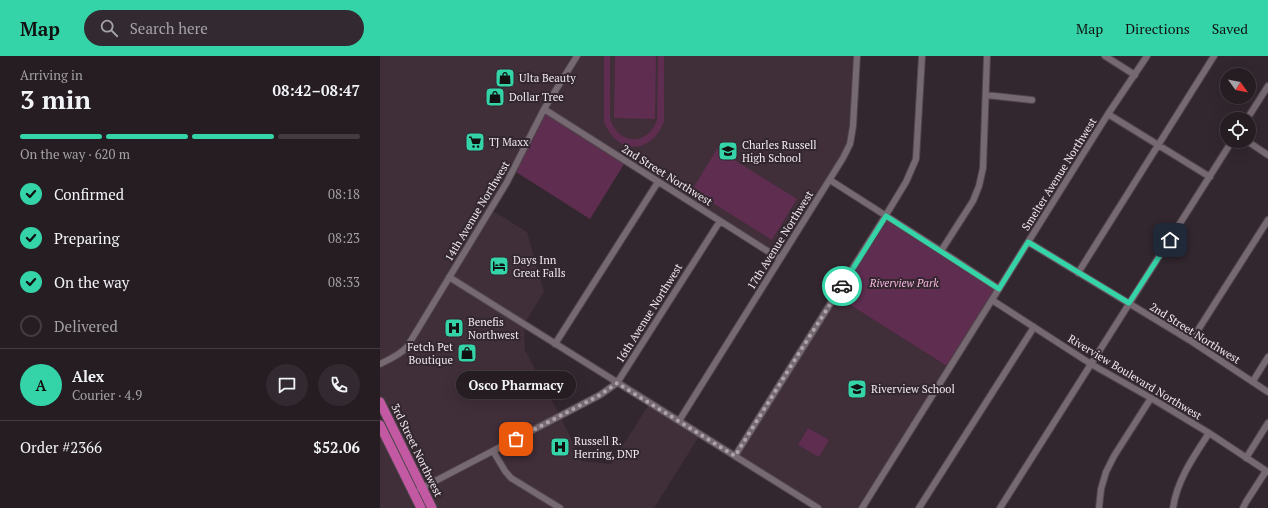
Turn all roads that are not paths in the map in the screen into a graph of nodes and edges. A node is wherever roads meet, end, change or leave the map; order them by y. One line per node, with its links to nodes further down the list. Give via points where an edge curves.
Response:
1 (576, 56): 12 (street, 14th Avenue Northwest)
2 (857, 56): 20 (street, 17th Avenue Northwest, via 850,144)
3 (922, 56): 22 (street, via 916,159)
4 (987, 56): 10 (street)
5 (1105, 56): 8 (street)
6 (1147, 56): 8 (street, Smelter Avenue Northwest)
7 (1214, 56): 15 (street)
8 (1135, 74): 14 (street, Smelter Avenue Northwest)
9 (1268, 86): 13 (street)
10 (986, 95): 11 (street); 26 (street, via 983,168 979,186)
11 (1032, 100)
12 (544, 109): 21 (street, 2nd Street Northwest); 29 (street, 14th Avenue Northwest, via 507,182)
13 (1251, 112)
14 (1108, 114): 15 (street); 25 (street, Smelter Avenue Northwest)
15 (1158, 145): 19 (street); 28 (street)
16 (1256, 147): 18 (street)
17 (1228, 148): 19 (street)
18 (1268, 155)
19 (1210, 177): 32 (street)
20 (830, 180): 22 (street); 27 (street, 17th Avenue Northwest)
21 (658, 182): 24 (street, 2nd Street Northwest); 35 (street)
22 (886, 216): 26 (street); 49 (street)
23 (1268, 220): 34 (street)
24 (720, 221): 27 (street, 2nd Street Northwest); 40 (street, 16th Avenue Northwest)
25 (1028, 242): 28 (street, 2nd Street Northwest); 30 (street, Smelter Avenue Northwest)
26 (941, 251): 30 (street)
27 (780, 259): 44 (street, 17th Avenue Northwest)
28 (1078, 273): 32 (street, 2nd Street Northwest)
29 (449, 277): 35 (street); 37 (street, 14th Avenue Northwest, via 407,347)
30 (999, 289): 31 (street, Smelter Avenue Northwest)
31 (992, 300): 33 (street, Riverview Boulevard Northwest); 58 (street, Smelter Avenue Northwest)
32 (1129, 303): 34 (street, 2nd Street Northwest); 38 (street)
33 (1034, 327): 38 (street, Riverview Boulevard Northwest); 59 (street)
34 (1191, 341): 39 (street, 2nd Street Northwest)
35 (555, 344): 40 (street)
36 (1268, 357): 39 (street)
37 (380, 364)
38 (1091, 364): 42 (street, Riverview Boulevard Northwest); 60 (street)
39 (1253, 381): 41 (street, 2nd Street Northwest)
40 (617, 383): 44 (street); 48 (street, 16th Avenue Northwest, via 600,395)
41 (1268, 392)
42 (1151, 398): 47 (street, Riverview Boulevard Northwest); 61 (street, via 1106,472)
43 (380, 402): 52 (highway, 3rd Street Northwest)
44 (679, 421): 49 (street)
45 (1268, 423): 50 (street)
46 (380, 425): 53 (highway, 3rd Street Northwest)
47 (1209, 433): 50 (street, Riverview Boulevard Northwest); 62 (street, via 1178,486)
48 (493, 451): 52 (street, 16th Avenue Northwest); 56 (street, via 511,478)
49 (735, 456): 57 (street)
50 (1246, 458): 51 (street, Riverview Boulevard Northwest)
51 (1267, 471): 63 (street)
52 (422, 488): 53 (street, 16th Avenue Northwest); 55 (highway, 3rd Street Northwest)
53 (413, 492): 54 (highway, 3rd Street Northwest)
54 (421, 508)
55 (432, 508)
56 (560, 508)
57 (818, 508)
58 (862, 508)
59 (919, 508)
60 (1000, 508)
61 (1099, 508)
62 (1173, 508)
63 (1243, 508)

